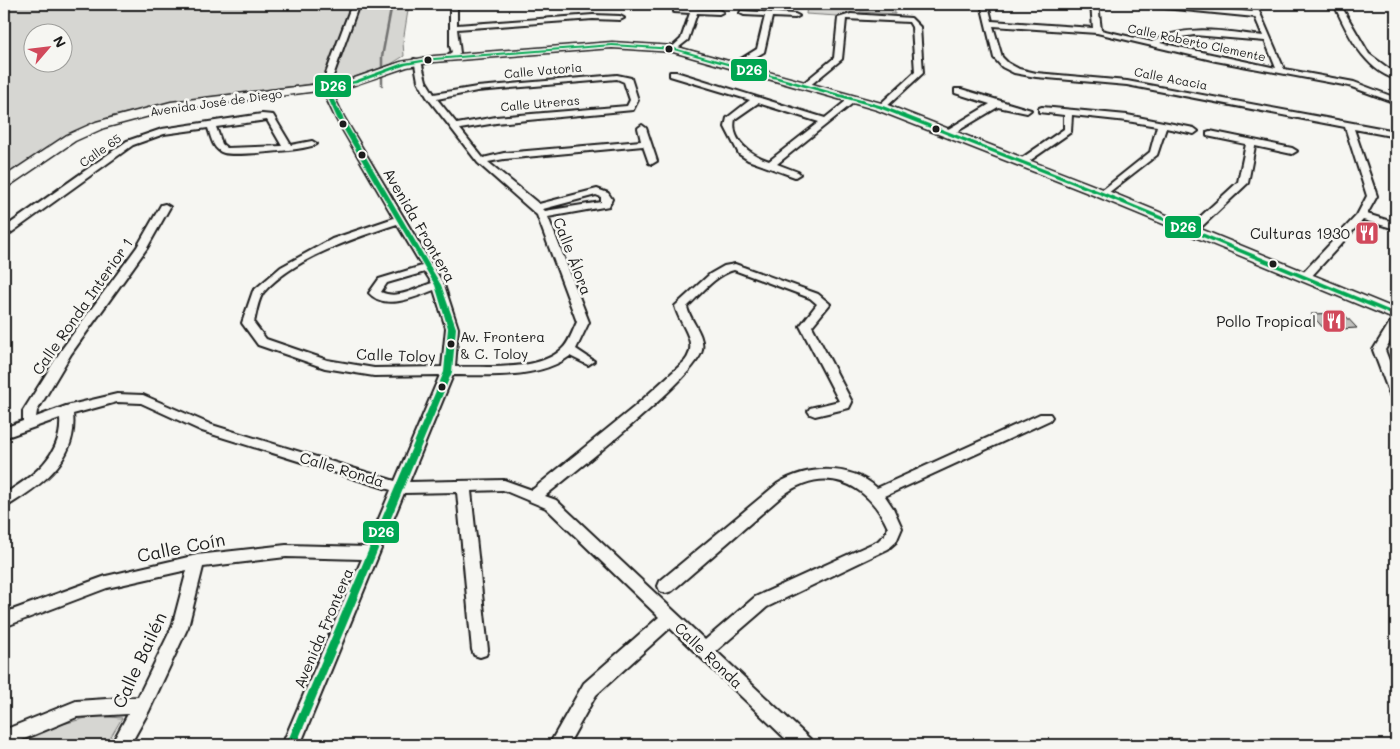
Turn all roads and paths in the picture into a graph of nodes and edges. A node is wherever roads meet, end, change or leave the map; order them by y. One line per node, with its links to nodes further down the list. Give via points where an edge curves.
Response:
1 (355, 4): 30 (street)
2 (453, 4): 18 (street)
3 (1095, 4): 19 (street)
4 (1144, 4): 7 (street)
5 (1254, 4): 15 (street)
6 (1337, 4): 28 (street, via 1366,55)
7 (1177, 5): 15 (street)
8 (984, 6): 17 (street, Calle Acacia)
9 (625, 10): 18 (street, via 618,22 593,17)
10 (677, 10): 11 (street)
11 (694, 11): 12 (street); 22 (street, via 684,40)
12 (719, 12)
13 (744, 13): 14 (street)
14 (769, 15): 16 (street); 25 (street, via 761,50)
15 (1258, 15): 20 (street)
16 (795, 16)
17 (989, 23): 19 (street, Calle Roberto Clemente); 44 (street, Calle Acacia, via 998,58 1017,71 1127,82)
18 (454, 27): 23 (street)
19 (1096, 32): 21 (street, Calle Roberto Clemente)
20 (1268, 39): 21 (street, via 1188,34 1164,37); 26 (street)
21 (1155, 44): 26 (street, Calle Roberto Clemente)
22 (674, 49): 23 (street, Avenida José de Diego, via 612,45); 25 (street, Avenida José de Diego)
23 (454, 53): 24 (street, Avenida José de Diego)
24 (417, 61): 30 (street, Avenida José de Diego, via 348,84); 32 (street, Calle Álora, via 422,81)
25 (736, 66): 29 (street, Avenida José de Diego)
26 (1280, 71): 35 (street, Calle Roberto Clemente, via 1351,84)
27 (674, 74): 34 (street)
28 (1396, 77)
29 (805, 85): 33 (street, Avenida José de Diego); 37 (street, via 838,59 842,18 911,20 916,27 919,73)
30 (325, 87): 62 (street, Avenida José de Diego, via 171,106 100,125 71,138); 67 (street, Avenida Frontera)
31 (958, 91): 36 (street)
32 (431, 97): 38 (street, Calle Vatoria, via 477,89 617,77 628,80 634,100); 46 (street, Calle Álora)
33 (854, 99): 37 (street, Avenida José de Diego); 42 (street)
34 (756, 100): 42 (street); 60 (street, via 731,118 729,127 742,152)
35 (1396, 101)
36 (997, 104): 39 (street); 49 (street)
37 (881, 107): 49 (street, Avenida José de Diego)
38 (630, 108): 46 (street, Calle Utreras)
39 (1027, 110)
40 (1042, 110): 41 (street)
41 (1068, 113): 45 (street, via 1127,118); 59 (street, via 1068,130)
42 (826, 120): 60 (street)
43 (211, 124): 55 (street, via 218,145 225,151); 55 (street, Calle 65, via 270,117); 69 (street, Calle 65, via 162,132 130,143)
44 (1348, 124): 51 (street, Calle Acacia); 66 (street, via 1372,196)
45 (1162, 125): 48 (street); 63 (street, via 1154,153)
46 (454, 127): 57 (street, Calle Álora)
47 (642, 128): 52 (street)
48 (1194, 131)
49 (948, 133): 59 (street, Avenida José de Diego)
50 (1210, 134): 53 (street)
51 (1396, 134)
52 (646, 143): 57 (street); 58 (street)
53 (1251, 143): 56 (street); 70 (street, via 1243,183)
54 (312, 144): 55 (street)
55 (288, 148)
56 (1292, 150)
57 (480, 161): 65 (street, Calle Álora)
58 (652, 161)
59 (1022, 162): 63 (street, Avenida José de Diego)
60 (770, 165): 61 (street)
61 (795, 174)
62 (4, 183)
63 (1103, 194): 70 (street, Avenida José de Diego)
64 (165, 207): 83 (street, Calle Ronda Interior 1, via 142,248 66,352 30,411)
65 (539, 211): 65 (street, via 597,192 605,195 607,200 605,204); 76 (street, Calle Álora, via 583,322)
66 (1361, 216): 68 (street); 72 (street)
67 (399, 220): 71 (street, Avenida Frontera); 78 (street, Calle Toloy, via 336,241 285,269 257,293 248,324 262,342 325,364 374,372)
68 (1396, 226)
69 (6, 230)
70 (1192, 230): 72 (street, Avenida José de Diego)
71 (428, 268): 73 (street, Avenida Frontera); 73 (street, via 383,282 375,293 381,298 394,298)
72 (1305, 277): 74 (street, Avenida José de Diego)
73 (438, 285): 78 (street, Avenida Frontera, via 452,328)
74 (1396, 315)
75 (1396, 322): 79 (street, via 1379,350)
76 (569, 350): 77 (street); 78 (street, via 556,360 519,370)
77 (588, 361)
78 (448, 372): 85 (street, Avenida Frontera)
79 (1396, 395)
80 (66, 411): 83 (street, Calle Ronda); 85 (street, Calle Ronda, via 117,398 142,399 207,428); 89 (street, via 67,435 56,459 34,481)
81 (815, 411): 88 (street, via 844,406 846,402 806,326 824,304 814,296 729,267 681,306 697,342 696,353 691,360 653,398)
82 (1045, 417): 87 (street)
83 (29, 424): 84 (street, Calle Ronda)
84 (4, 433)
85 (401, 488): 86 (street, Calle Ronda); 90 (street, Avenida Frontera)
86 (464, 488): 88 (street, Calle Ronda, via 504,485); 95 (street)
87 (874, 495): 92 (street, via 865,485 846,476 825,474 791,483); 96 (street, via 890,512 895,528 891,538 883,545 761,602)
88 (534, 497): 93 (street, Calle Ronda, via 551,504)
89 (4, 501)
90 (374, 553): 91 (street, Calle Coín, via 286,551); 100 (street, Avenida Frontera)
91 (197, 561): 94 (street, Calle Coín, via 106,582); 97 (street, Calle Bailén, via 180,627)
92 (666, 586)
93 (671, 617): 96 (street, Calle Ronda); 101 (street, via 590,689)
94 (4, 620)
95 (480, 650)
96 (706, 650): 102 (street, Calle Ronda)
97 (143, 705): 98 (street, via 76,709); 99 (street, Calle Bailén)
98 (4, 739)
99 (120, 745)
100 (291, 745)
101 (558, 745)
102 (804, 745)

